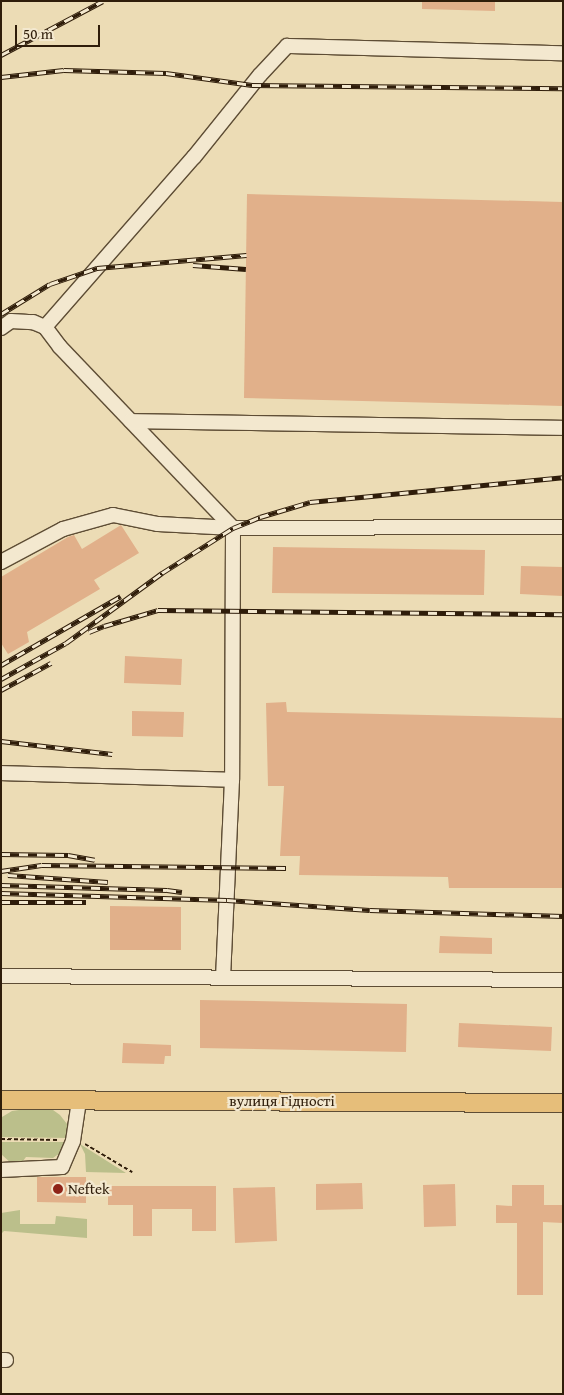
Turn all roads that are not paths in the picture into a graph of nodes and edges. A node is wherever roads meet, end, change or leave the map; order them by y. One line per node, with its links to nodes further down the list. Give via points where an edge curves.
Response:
1 (563, 53): 2 (lane, via 287,46 194,158)
2 (45, 327): 3 (lane, via 33,322 11,321); 4 (lane, via 60,347)
3 (1, 328)
4 (131, 420): 5 (lane); 7 (lane)
5 (563, 428)
6 (563, 527): 7 (lane)
7 (233, 528): 8 (lane, via 158,524 114,515 63,529); 10 (lane)
8 (1, 562)
9 (1, 773): 10 (lane)
10 (232, 780): 12 (lane)
11 (1, 976): 12 (lane)
12 (223, 978): 13 (lane)
13 (563, 980)
14 (1, 1100): 15 (main road, вулиця Гідності)
15 (79, 1100): 16 (main road, вулиця Гідності); 17 (lane, via 73,1141 62,1167)
16 (563, 1103)
17 (1, 1170)

